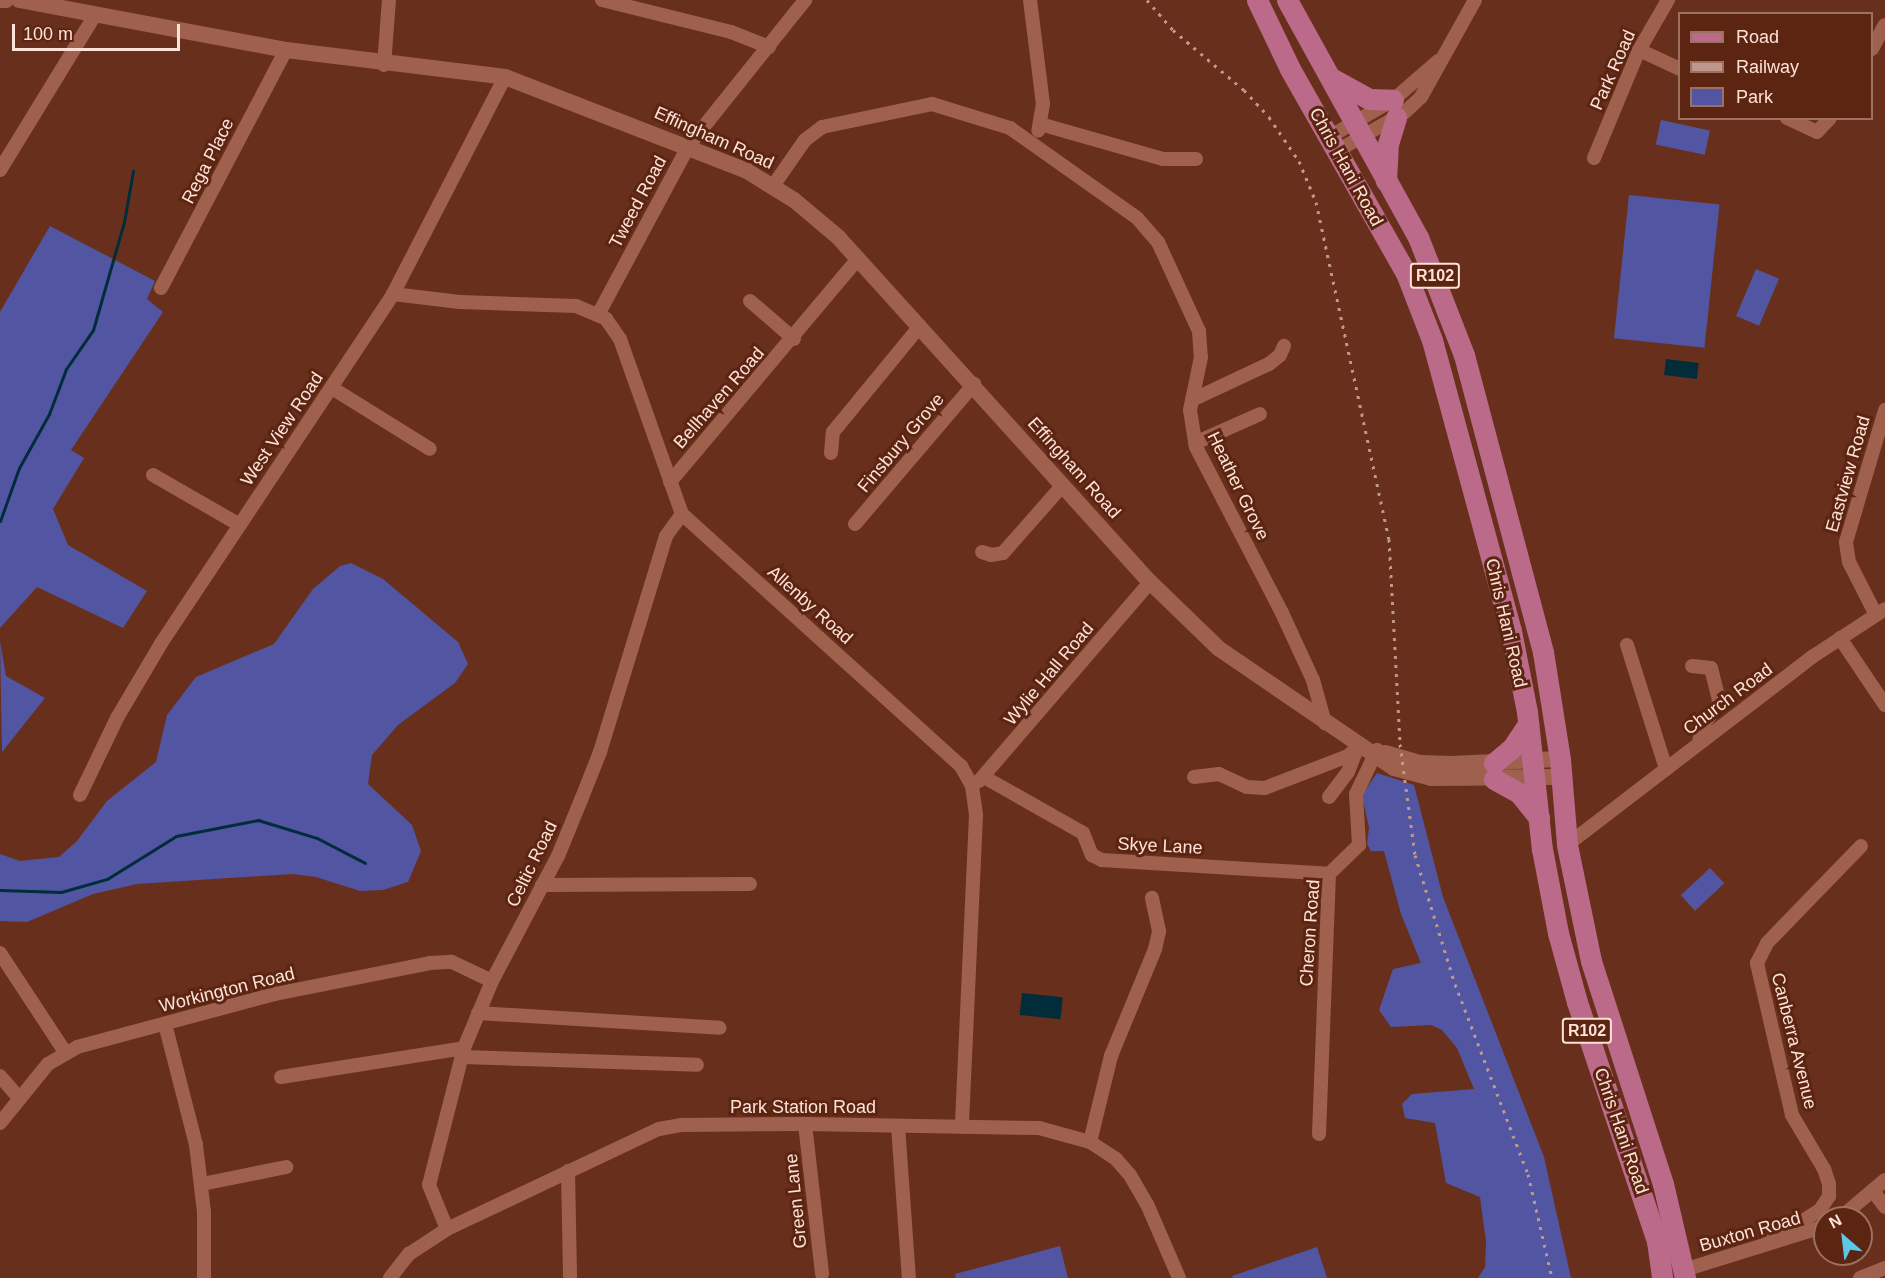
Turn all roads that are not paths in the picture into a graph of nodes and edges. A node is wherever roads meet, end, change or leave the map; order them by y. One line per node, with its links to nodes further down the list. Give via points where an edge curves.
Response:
1 (0, 0): 2 (street)
2 (6, 0)
3 (20, 0): 12 (street, Effingham Road)
4 (389, 0): 18 (street)
5 (602, 0): 14 (street, via 731,32)
6 (806, 0): 14 (street, Tweed Road)
7 (1030, 0): 25 (street, via 1043,104)
8 (1257, 0): 28 (main road, Chris Hani Road / R102)
9 (1287, 0): 20 (main road, Chris Hani Road / R102)
10 (1475, 0): 22 (street, via 1442,58)
11 (1668, 0): 17 (street, Park Road)
12 (95, 15): 16 (street, Effingham Road); 32 (street)
13 (1885, 24): 15 (street)
14 (769, 47): 29 (street, Tweed Road)
15 (1873, 47)
16 (286, 50): 18 (street, Effingham Road); 36 (street, Rega Place)
17 (1639, 50): 19 (street); 30 (street, Park Road)
18 (384, 65): 21 (street, Effingham Road)
19 (1678, 68)
20 (1328, 76): 22 (main road, via 1356,95); 26 (main road, Chris Hani Road / R102)
21 (505, 77): 29 (street, Effingham Road); 37 (street, West View Road)
22 (1395, 109): 26 (street); 33 (main road)
23 (1791, 120): 24 (street, via 1817,132)
24 (1828, 120)
25 (1040, 124): 27 (street); 31 (street, via 1163,159)
26 (1358, 130): 28 (street); 33 (main road, Chris Hani Road / R102)
27 (1031, 141): 34 (street, Heather Grove, via 996,121 943,105 904,107 822,127 805,140); 45 (street, Heather Grove, via 1137,218 1158,242 1199,331 1201,357)
28 (1333, 144): 65 (main road, Chris Hani Road / R102, via 1406,273 1432,340 1511,631)
29 (689, 146): 34 (street, Effingham Road); 39 (street, Tweed Road)
30 (1594, 158)
31 (1196, 159)
32 (0, 170)
33 (1386, 182): 69 (main road, Chris Hani Road / R102, via 1422,247 1464,355 1540,641)
34 (773, 186): 40 (street, Effingham Road, via 838,237)
35 (852, 265): 41 (street, Bellhaven Road)
36 (161, 288)
37 (393, 294): 39 (street, via 460,302 576,306); 44 (street, West View Road)
38 (750, 301): 41 (street)
39 (598, 313): 52 (street, Allenby Road, via 620,339)
40 (920, 326): 43 (street, Effingham Road); 50 (street, via 832,432)
41 (794, 339): 52 (street, Bellhaven Road)
42 (1284, 346): 45 (street, via 1269,364)
43 (974, 384): 53 (street, Effingham Road); 55 (street, Finsbury Grove)
44 (332, 388): 49 (street); 56 (street, West View Road)
45 (1192, 400): 48 (street, Heather Grove, via 1191,431)
46 (1885, 410): 59 (street, Eastview Road, via 1846,542 1849,562)
47 (1260, 414): 48 (street)
48 (1195, 443): 64 (street, Heather Grove, via 1287,623 1313,680)
49 (430, 449)
50 (831, 453)
51 (153, 475): 56 (street)
52 (670, 482): 54 (street, Allenby Road)
53 (1063, 485): 57 (street, via 1003,553 994,556); 58 (street, Effingham Road)
54 (682, 514): 75 (street, Allenby Road, via 955,758); 85 (street, Celtic Road, via 666,536 600,752)
55 (855, 524)
56 (240, 525): 76 (street, West View Road, via 137,683)
57 (982, 552)
58 (1150, 582): 64 (street, Effingham Road, via 1203,636); 73 (street, Wylie Hall Road)
59 (1880, 611): 60 (street, Church Road)
60 (1840, 638): 63 (street); 66 (street, Church Road)
61 (1627, 645): 71 (street)
62 (1692, 666): 66 (street, via 1711,668 1719,700 1702,726)
63 (1885, 705)
64 (1325, 723): 67 (street, Effingham Road)
65 (1528, 724): 70 (main road, Chris Hani Road / R102); 72 (main road)
66 (1700, 743): 71 (street, Church Road)
67 (1358, 748): 68 (street, Effingham Road); 74 (street, via 1265,788 1247,787 1219,774); 77 (street, via 1348,772)
68 (1375, 754): 72 (street, Effingham Road, via 1432,778); 83 (street, Cheron Road, via 1356,794 1359,845)
69 (1560, 768): 70 (street, Effingham Road); 78 (main road, Chris Hani Road / R102)
70 (1534, 769): 72 (street, Effingham Road); 79 (main road, Chris Hani Road / R102)
71 (1666, 769): 80 (street, Church Road)
72 (1494, 771): 79 (main road, via 1519,793)
73 (984, 777): 75 (street, Wylie Hall Road); 83 (street, Skye Lane, via 1083,833 1092,855 1102,860)
74 (1194, 777)
75 (972, 786): 101 (street, Allenby Road, via 976,815)
76 (80, 795)
77 (1329, 797)
78 (1563, 802): 80 (street, via 1578,820); 81 (main road, Chris Hani Road / R102)
79 (1539, 819): 123 (main road, Chris Hani Road / R102, via 1558,933 1577,1002 1657,1241)
80 (1596, 821): 81 (street, Church Road)
81 (1567, 845): 116 (main road, Chris Hani Road / R102, via 1591,961 1663,1184)
82 (1861, 846): 113 (street, Canberra Avenue, via 1767,943 1757,963 1792,1115 1824,1168 1829,1184 1826,1203 1820,1210)
83 (1329, 874): 102 (street, Cheron Road)
84 (750, 884): 85 (street)
85 (542, 885): 88 (street, Celtic Road)
86 (1152, 898): 103 (street, via 1159,931 1155,949 1111,1056)
87 (0, 953): 92 (street)
88 (492, 981): 89 (street, Celtic Road); 90 (street, Workington Road, via 452,962 430,963 275,994)
89 (478, 1013): 91 (street); 93 (street, Celtic Road)
90 (165, 1024): 92 (street, Workington Road); 107 (street, via 192,1123)
91 (720, 1028)
92 (65, 1052): 97 (street, Workington Road, via 48,1064)
93 (463, 1053): 94 (street); 96 (street); 111 (street, Celtic Road, via 429,1185)
94 (697, 1065)
95 (0, 1076): 97 (street)
96 (281, 1077)
97 (20, 1099): 98 (street, Workington Road)
98 (0, 1123)
99 (805, 1124): 100 (street, Park Station Road); 105 (street, Park Station Road, via 669,1126); 115 (street, Green Lane)
100 (898, 1126): 101 (street, Park Station Road); 121 (street)
101 (962, 1127): 103 (street, Park Station Road, via 1039,1128)
102 (1319, 1134)
103 (1090, 1142): 122 (street, Park Station Road, via 1116,1159 1130,1175)
104 (286, 1167): 107 (street)
105 (568, 1171): 111 (street, Park Station Road); 120 (street)
106 (1885, 1180): 108 (street)
107 (202, 1184): 118 (street)
108 (1874, 1191): 109 (street); 110 (street)
109 (1855, 1206)
110 (1885, 1207)
111 (447, 1229): 119 (street, Park Station Road, via 408,1254)
112 (1813, 1230): 113 (street, Buxton Road)
113 (1766, 1244): 116 (street, Buxton Road)
114 (1885, 1268): 117 (street)
115 (822, 1274)
116 (1684, 1274)
117 (1865, 1277)
118 (204, 1278)
119 (390, 1278)
120 (570, 1278)
121 (909, 1278)
122 (1179, 1278)
123 (1662, 1278)

